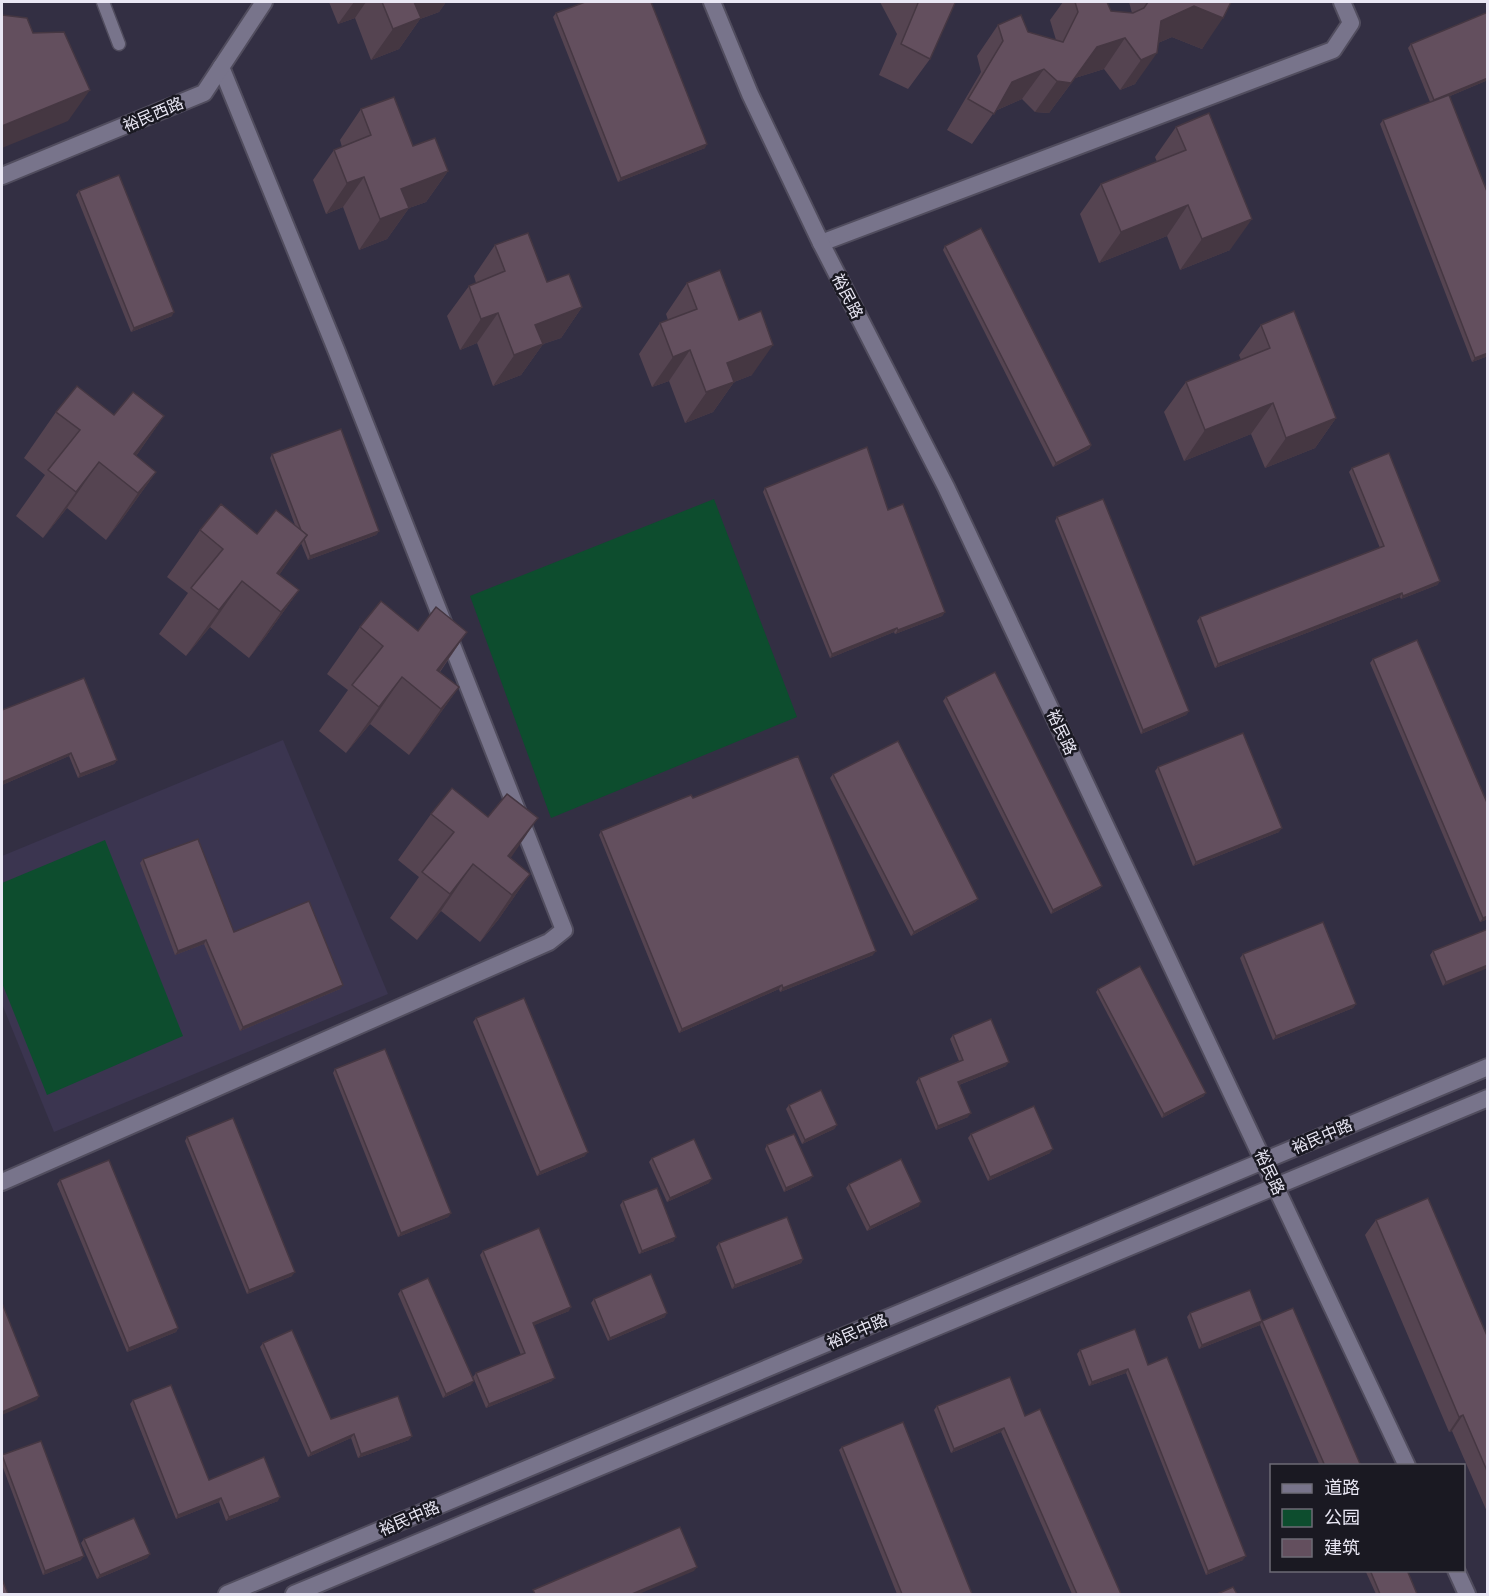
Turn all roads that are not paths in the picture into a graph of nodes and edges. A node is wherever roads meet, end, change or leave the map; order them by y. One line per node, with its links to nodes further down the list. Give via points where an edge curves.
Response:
1 (103, 2): 5 (lane)
2 (264, 2): 6 (street, 裕民西路)
3 (712, 2): 8 (street, 裕民路, via 750,94)
4 (1342, 2): 8 (street, via 1351,23 1333,50)
5 (118, 44)
6 (221, 67): 7 (street, 裕民西路, via 204,93); 12 (street, via 564,930 549,942)
7 (2, 176)
8 (821, 243): 11 (street, 裕民路, via 946,487)
9 (1488, 1067): 11 (street, 裕民中路)
10 (1488, 1098): 13 (street, 裕民中路)
11 (1264, 1160): 13 (street, 裕民路); 16 (street, 裕民中路)
12 (2, 1182)
13 (1276, 1185): 14 (street, 裕民路); 17 (street, 裕民中路)
14 (1406, 1464)
15 (1457, 1572): 18 (street)
16 (227, 1594)
17 (294, 1594)
18 (1467, 1594)

